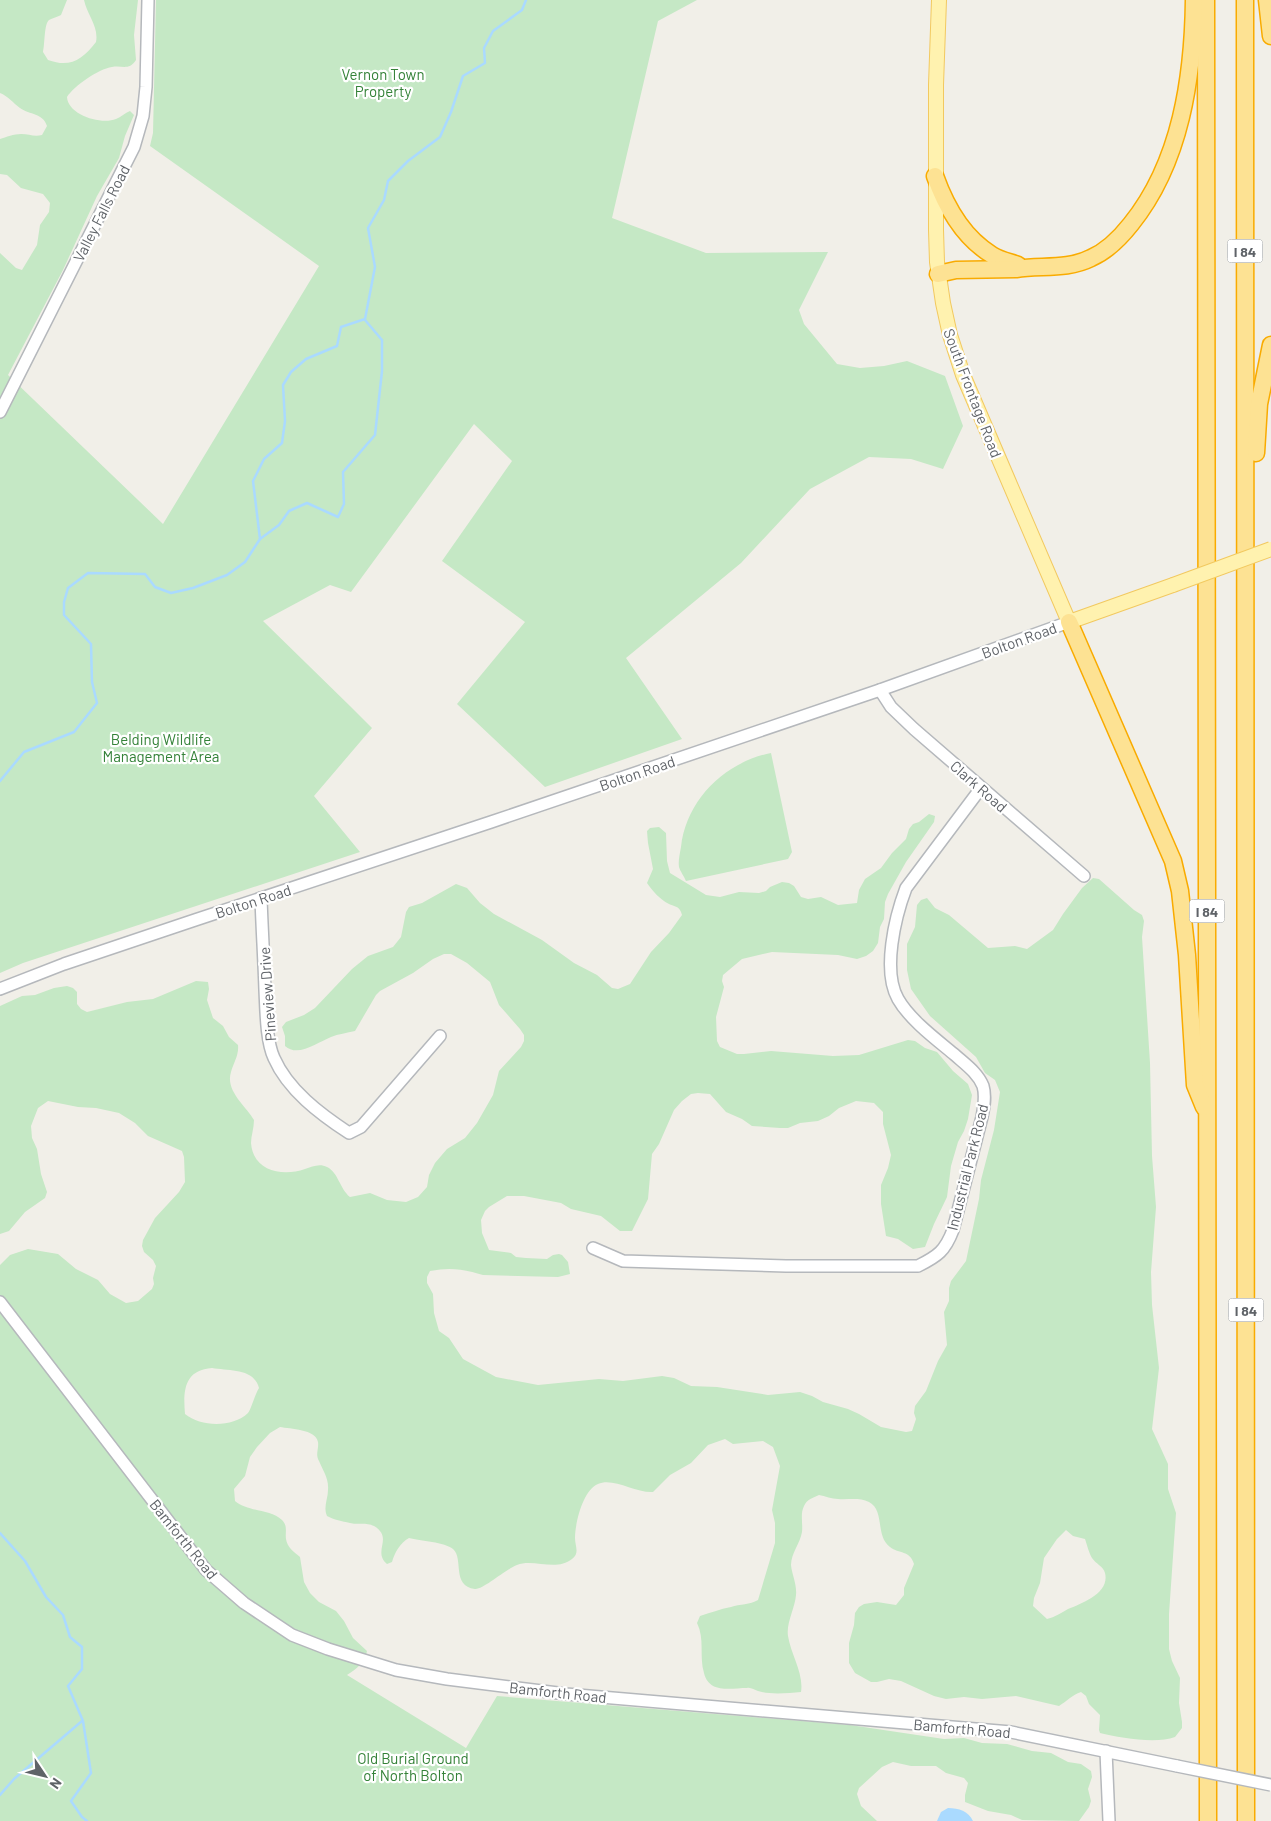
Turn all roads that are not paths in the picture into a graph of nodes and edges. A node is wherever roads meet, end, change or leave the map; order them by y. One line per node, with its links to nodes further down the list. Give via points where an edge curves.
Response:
1 (148, 0): 12 (street, Valley Falls Road, via 146,87 143,116 134,147)
2 (939, 0): 8 (main road, South Frontage Road)
3 (1194, 0): 9 (highway, via 1192,56 1180,120 1164,168 1142,210 1120,236 1090,259 1064,266)
4 (1206, 0): 22 (highway, I 84)
5 (1245, 0): 13 (highway, I 84)
6 (1267, 0): 7 (highway)
7 (1271, 36)
8 (935, 176): 9 (highway, via 950,210 970,237 993,255); 10 (main road, South Frontage Road)
9 (1022, 267): 10 (highway)
10 (938, 274): 15 (main road, South Frontage Road, via 950,335 963,375)
11 (1271, 344): 13 (highway, via 1259,404 1255,470)
12 (0, 412)
13 (1245, 501): 29 (highway, I 84)
14 (1271, 549): 15 (main road, Bolton Road, bridge)
15 (1069, 622): 16 (street, Bolton Road); 22 (highway, via 1174,861 1187,955 1195,1085)
16 (880, 690): 17 (street, Clark Road, via 908,724); 19 (street, Bolton Road)
17 (981, 788): 18 (street, Clark Road); 23 (street, Industrial Park Road, via 906,888 899,907 890,965 891,983 898,1000 909,1014 974,1071 983,1086 982,1117 947,1246 935,1258 918,1266 623,1261)
18 (1084, 876)
19 (261, 898): 20 (street, Bolton Road); 21 (street, Pineview Drive, via 266,1021 272,1056 295,1090 337,1125 349,1133 361,1127)
20 (0, 989)
21 (440, 1036)
22 (1208, 1116): 28 (highway, I 84)
23 (593, 1248)
24 (0, 1302): 25 (street, Bamforth Road, via 206,1570 244,1603 292,1635 396,1670 447,1679 566,1694 1011,1732)
25 (1106, 1751): 26 (street, Bamforth Road, bridge); 27 (street)
26 (1271, 1785)
27 (1109, 1821)
28 (1208, 1821)
29 (1246, 1821)

